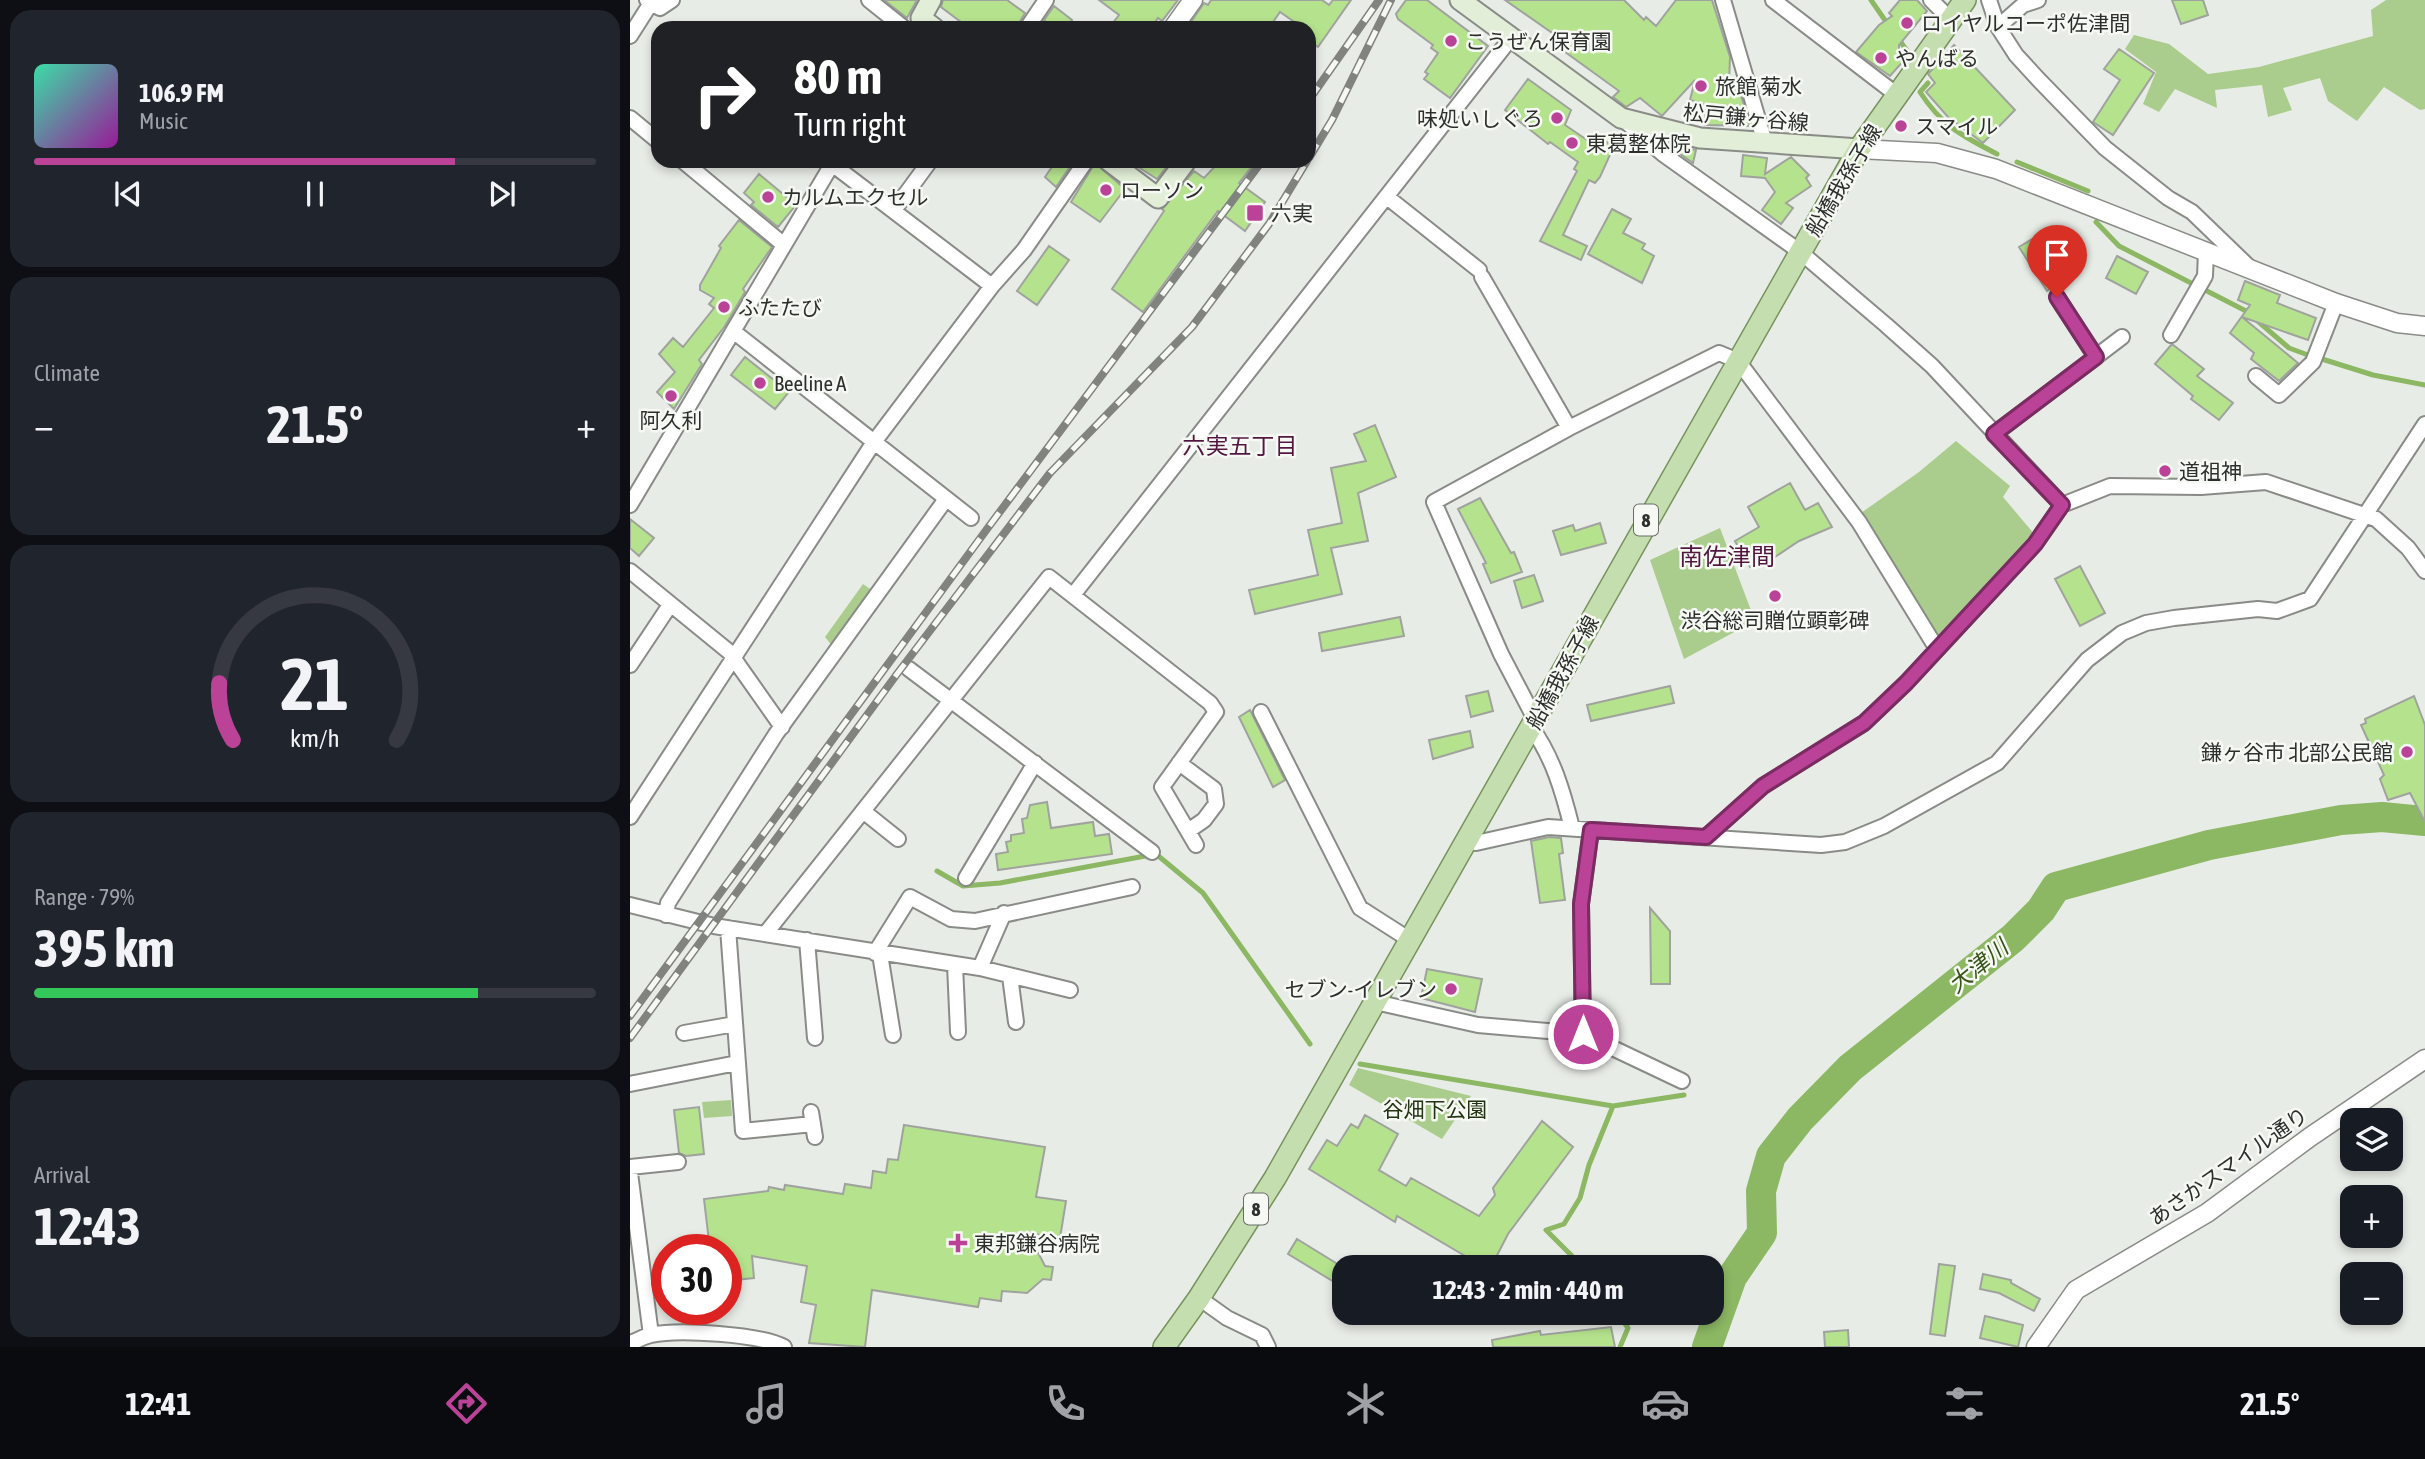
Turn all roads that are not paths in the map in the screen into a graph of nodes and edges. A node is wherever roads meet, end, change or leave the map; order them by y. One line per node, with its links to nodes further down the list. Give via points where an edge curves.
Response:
1 (672, 0): 13 (street, via 660,8)
2 (869, 0): 15 (street)
3 (931, 0): 16 (main road)
4 (1046, 0): 17 (street)
5 (1193, 0): 18 (street)
6 (1460, 0): 21 (main road, 松戸鎌ヶ谷線)
7 (1723, 0): 26 (street)
8 (1773, 0): 22 (street)
9 (1931, 0): 14 (street)
10 (1965, 0): 14 (main road, 船橋我孫子線 / 8)
11 (1989, 0): 19 (street)
12 (2038, 0): 19 (street, via 2023,5)
13 (649, 2): 20 (street)
14 (1951, 20): 22 (main road, 船橋我孫子線 / 8)
15 (910, 21)
16 (920, 21)
17 (1032, 21)
18 (1177, 21)
19 (1998, 27): 40 (street, via 2016,55 2105,148 2192,212)
20 (630, 36)
21 (1511, 38): 24 (main road, 松戸鎌ヶ谷線); 35 (street)
22 (1897, 96): 27 (main road, 船橋我孫子線 / 8)
23 (630, 118): 25 (street)
24 (1621, 118): 26 (main road, 松戸鎌ヶ谷線, via 1675,134); 38 (street)
25 (651, 135)
26 (1765, 143): 27 (main road, 松戸鎌ヶ谷線)
27 (1859, 149): 38 (main road, 船橋我孫子線 / 8); 39 (street, via 1937,153 1996,169)
28 (691, 168): 37 (street)
29 (830, 168): 37 (street)
30 (839, 168): 36 (street)
31 (925, 168): 36 (street)
32 (1081, 168): 41 (street, via 1024,250)
33 (1118, 168): 34 (main road, via 1158,198)
34 (1181, 168)
35 (1387, 197): 52 (street, via 1480,273); 64 (street)
36 (894, 210): 41 (street)
37 (784, 245): 45 (street)
38 (1799, 251): 49 (main road, 船橋我孫子線 / 8); 53 (street, via 1932,366)
39 (2206, 252): 40 (street); 46 (street, via 2205,276)
40 (2254, 272): 43 (street)
41 (992, 286): 54 (street)
42 (2057, 297): 48 (street)
43 (2336, 303): 44 (street, via 2398,323); 50 (street, via 2315,356 2279,395)
44 (2425, 326)
45 (733, 331): 54 (street); 56 (street)
46 (2171, 335)
47 (2122, 337): 48 (street)
48 (2096, 357): 53 (street)
49 (1738, 361): 52 (street, via 1719,353); 66 (street, via 1859,523); 72 (main road, 船橋我孫子線 / 8)
50 (2256, 376)
51 (2425, 424): 60 (street)
52 (1569, 428): 72 (street, via 1434,502)
53 (1994, 434): 59 (street)
54 (874, 442): 57 (street); 67 (street)
55 (630, 474): 56 (street)
56 (641, 485): 58 (street)
57 (946, 499): 61 (street); 73 (street)
58 (630, 505)
59 (2062, 505): 60 (street, via 2110,486 2266,482); 66 (street, via 2035,544)
60 (2363, 515): 63 (street, via 2376,519); 81 (street, via 2310,599 2277,611 2174,618 2122,633 2087,660 1997,763 1884,826 1845,842 1821,845)
61 (971, 518)
62 (630, 571): 65 (street)
63 (2425, 571)
64 (1073, 595): 70 (street, via 1049,577); 75 (street, via 1216,712)
65 (670, 605): 67 (street); 68 (street)
66 (1937, 649): 81 (street, via 1864,723 1763,786)
67 (732, 655): 73 (street); 77 (street)
68 (630, 665)
69 (909, 669): 70 (street)
70 (952, 701): 74 (street); 76 (street)
71 (1261, 712): 94 (street, via 1360,908)
72 (1533, 723): 78 (street, via 1562,787); 83 (main road, 船橋我孫子線 / 8)
73 (782, 727): 90 (street, via 668,903)
74 (1035, 763): 85 (street); 86 (street)
75 (1180, 763): 80 (street, via 1162,787); 80 (street, via 1214,789 1216,804)
76 (863, 811): 82 (street); 92 (street)
77 (630, 817)
78 (1572, 828): 79 (street); 83 (street, via 1530,829 1476,843)
79 (1591, 830): 81 (street); 105 (street, via 1581,904)
80 (1188, 831): 84 (street)
81 (1706, 837)
82 (898, 839)
83 (1467, 839): 94 (main road, 船橋我孫子線 / 8)
84 (1196, 845)
85 (1152, 852)
86 (965, 878)
87 (1132, 887): 89 (street)
88 (630, 905): 90 (street)
89 (1004, 914): 95 (street, via 993,919 951,919 910,897); 97 (street)
90 (666, 915): 91 (street)
91 (728, 928): 92 (street); 102 (street)
92 (766, 933): 93 (street)
93 (807, 940): 95 (street); 107 (street)
94 (1410, 940): 100 (main road, 船橋我孫子線 / 8)
95 (877, 954): 96 (street); 106 (street)
96 (955, 964): 97 (street); 103 (street)
97 (980, 968): 98 (street)
98 (1010, 976): 99 (street); 101 (street)
99 (1070, 990)
100 (1375, 1002): 105 (street, via 1478,1026); 115 (main road, 船橋我孫子線 / 8, via 1275,1178)
101 (1016, 1022)
102 (735, 1024): 104 (street); 109 (street)
103 (958, 1032)
104 (684, 1033)
105 (1583, 1034): 110 (street)
106 (893, 1035)
107 (815, 1038)
108 (2425, 1059): 121 (street, あさかスマイル通り, via 2207,1213 2076,1290)
109 (737, 1063): 111 (street); 112 (street, via 743,1131)
110 (1682, 1081)
111 (630, 1084)
112 (813, 1125)
113 (678, 1162): 114 (street)
114 (630, 1170): 116 (street)
115 (1199, 1298): 119 (main road, 船橋我孫子線 / 8); 120 (street, via 1262,1335)
116 (651, 1335): 117 (street); 118 (street, via 711,1333 757,1338)
117 (630, 1343)
118 (784, 1347)
119 (1164, 1347)
120 (1268, 1347)
121 (2036, 1347)

